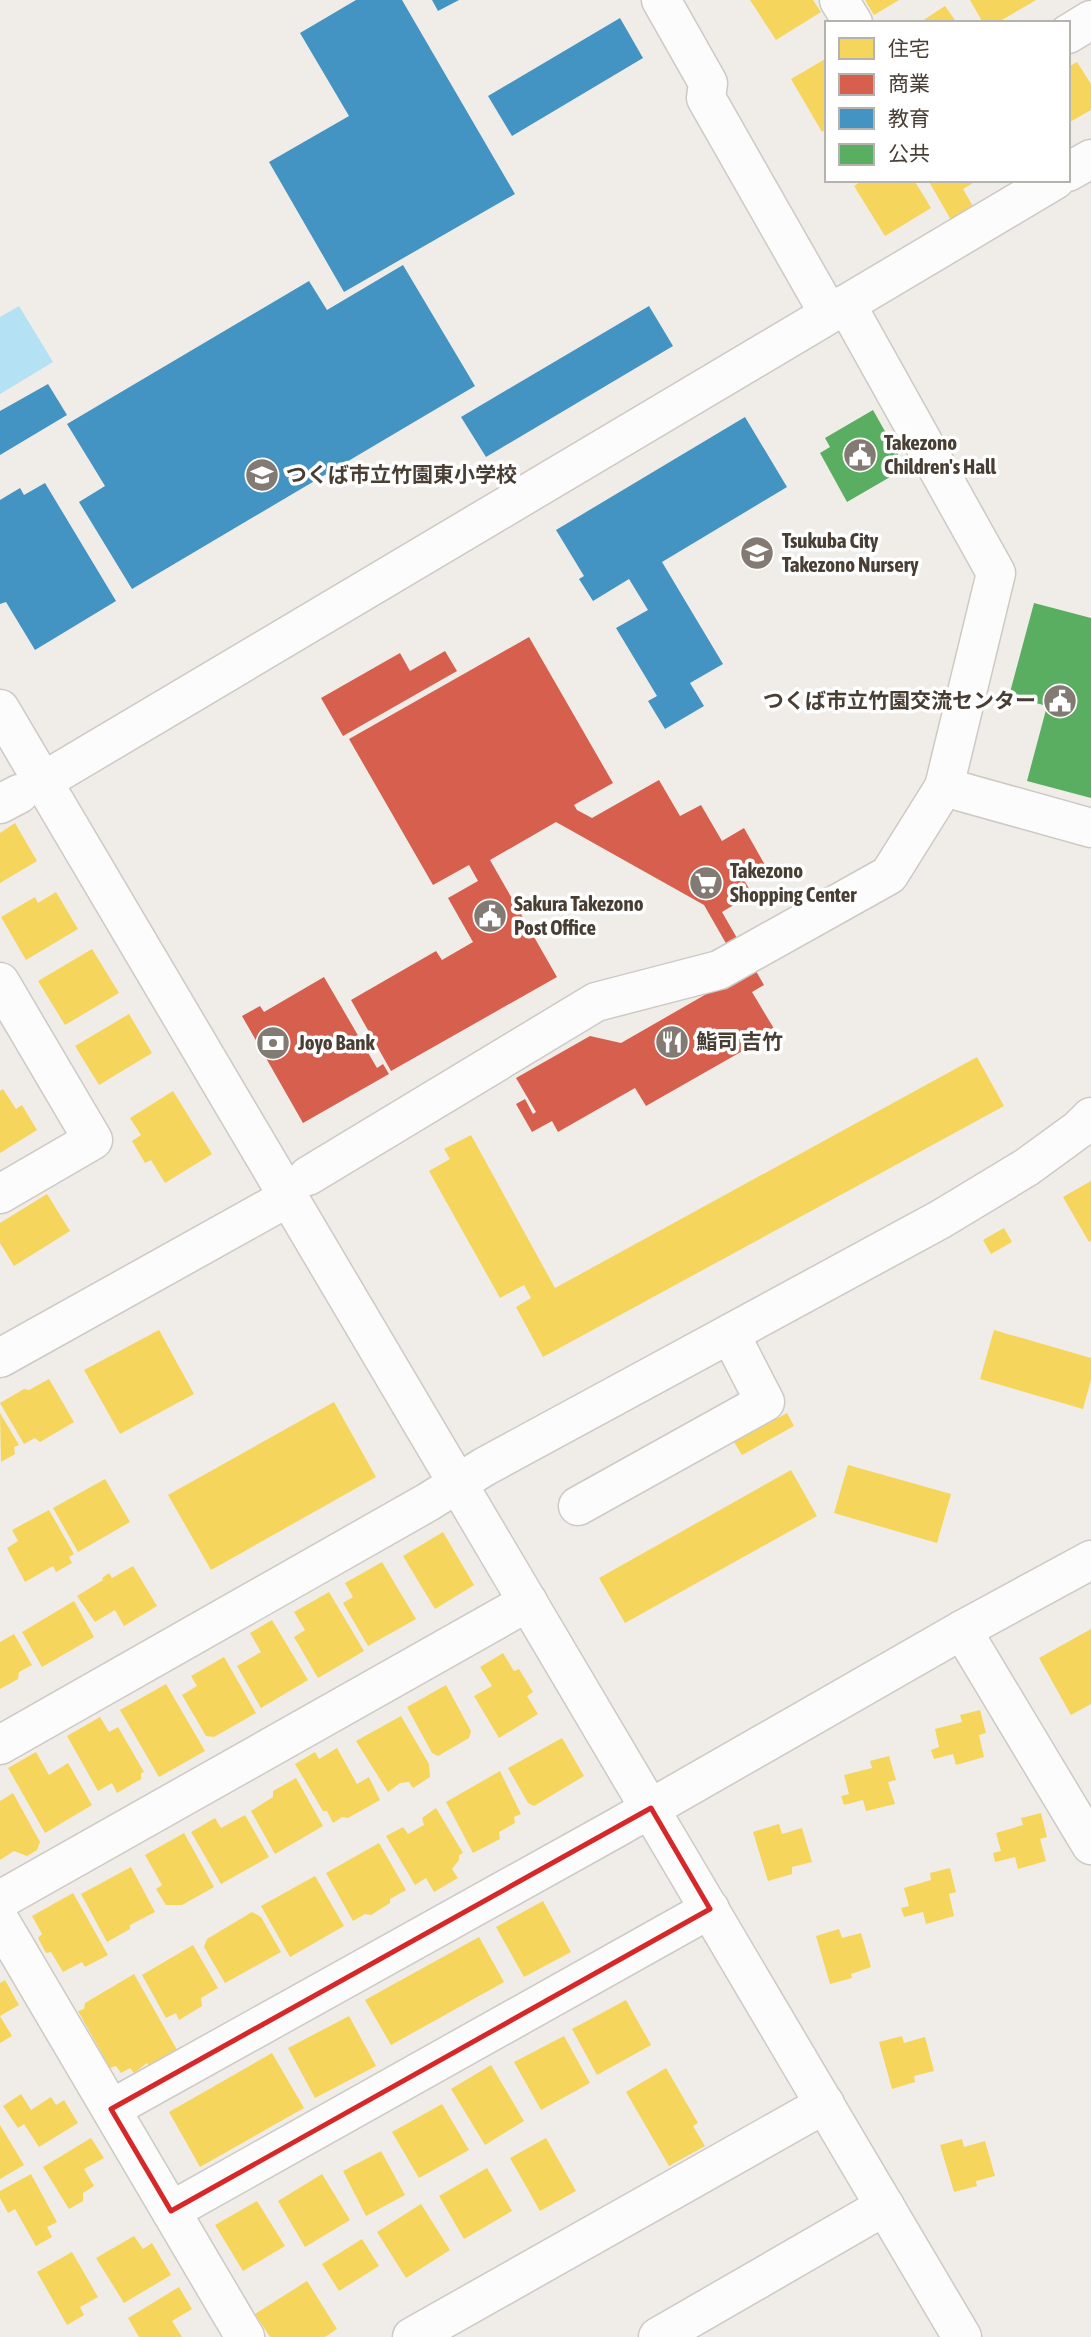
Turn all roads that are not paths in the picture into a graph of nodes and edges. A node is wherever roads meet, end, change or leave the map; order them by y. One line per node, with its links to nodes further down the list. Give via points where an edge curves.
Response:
1 (662, 0): 9 (street, via 708,83 706,98)
2 (839, 0): 4 (street)
3 (1091, 20): 5 (street)
4 (852, 21)
5 (1070, 33)
6 (1091, 159): 7 (street)
7 (1070, 171)
8 (1052, 182): 9 (street)
9 (848, 303): 11 (street, via 996,573); 12 (street)
10 (0, 709): 12 (street)
11 (944, 787): 13 (street); 16 (street, via 890,874 719,970 596,1002)
12 (20, 793): 16 (street)
13 (1091, 828)
14 (0, 982): 17 (street, via 93,1140)
15 (1091, 1117): 18 (street, via 1027,1167)
16 (298, 1187): 19 (street); 20 (street)
17 (0, 1194)
18 (730, 1334): 20 (street); 21 (street, via 765,1402)
19 (0, 1358)
20 (458, 1483): 23 (street); 25 (street)
21 (578, 1506)
22 (1091, 1560): 24 (street)
23 (528, 1602): 26 (street); 28 (street)
24 (962, 1630): 26 (street); 27 (street)
25 (0, 1745)
26 (651, 1808): 29 (street); 32 (street)
27 (1091, 1845)
28 (0, 1900)
29 (710, 1909): 31 (street); 34 (street)
30 (0, 1921): 32 (street)
31 (825, 2104): 33 (street); 36 (street)
32 (111, 2109): 34 (street)
33 (885, 2206): 37 (street); 38 (street)
34 (171, 2211): 35 (street)
35 (245, 2337)
36 (411, 2337)
37 (658, 2337)
38 (962, 2337)

